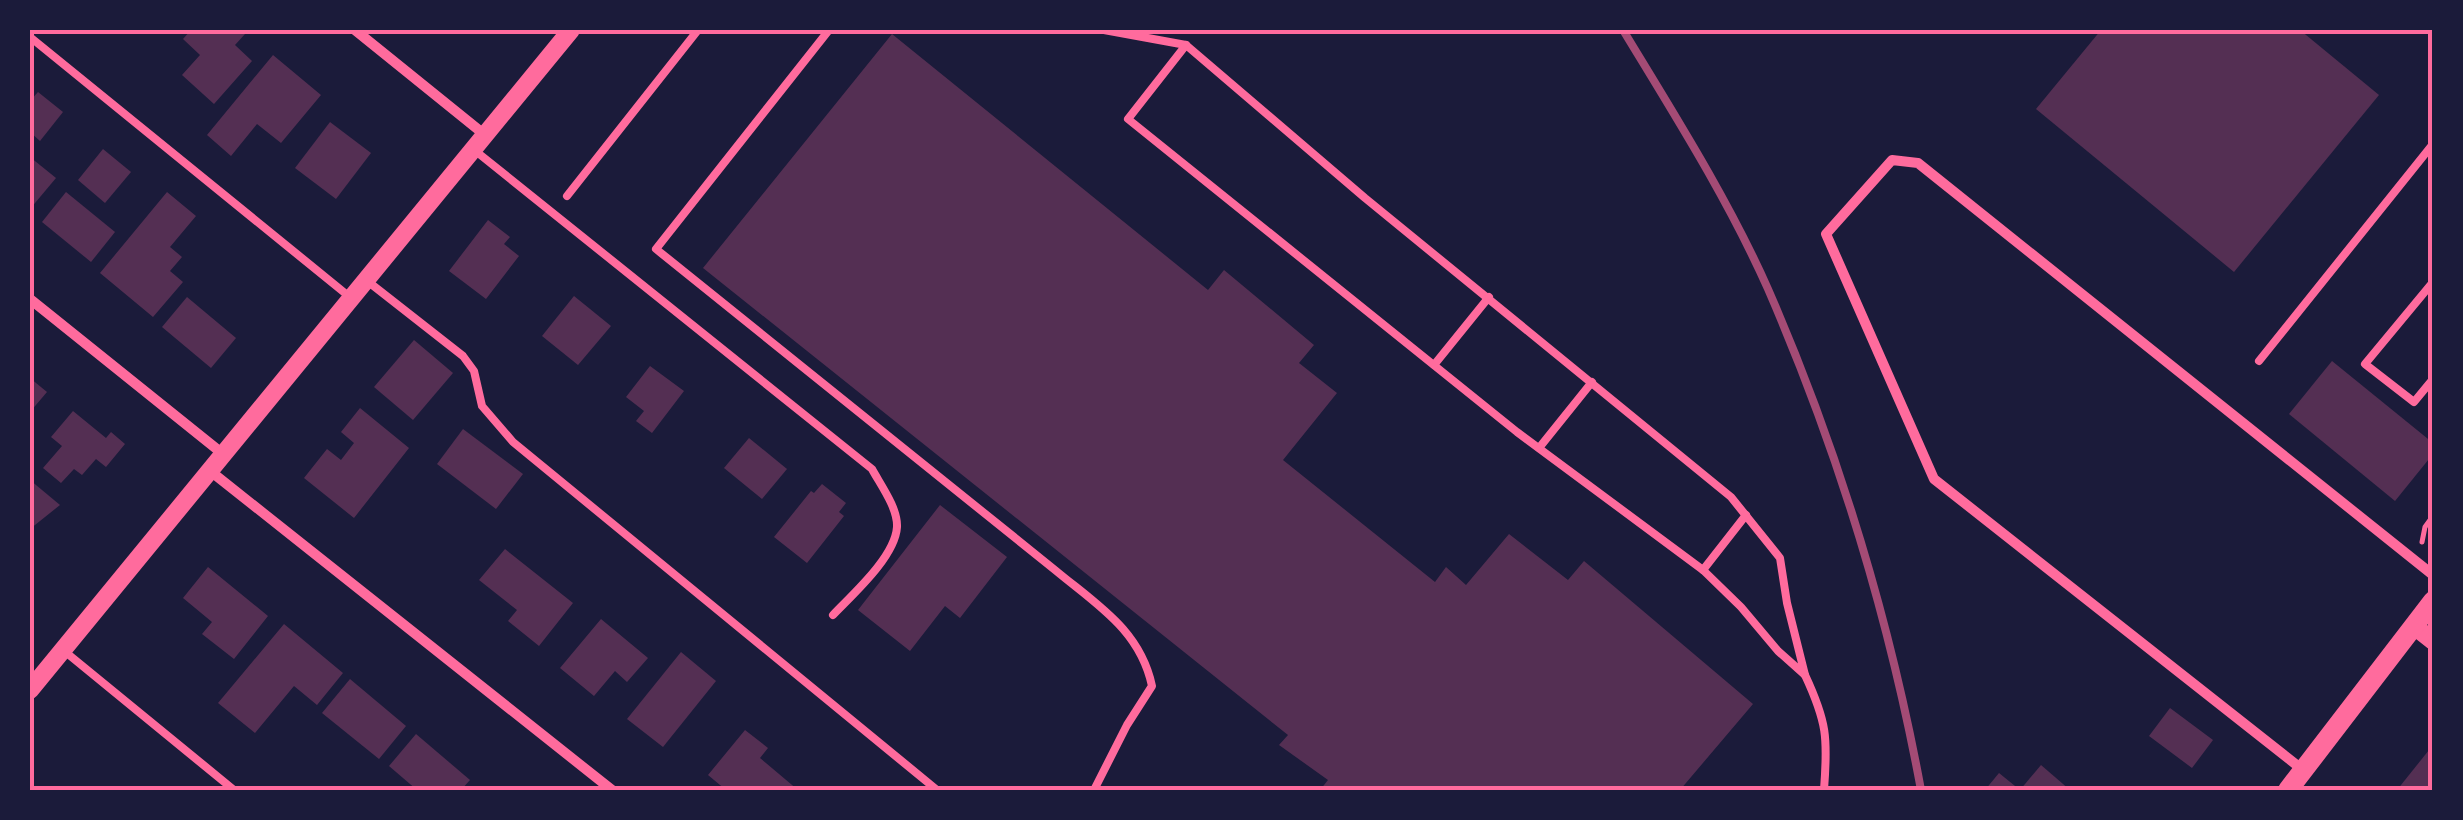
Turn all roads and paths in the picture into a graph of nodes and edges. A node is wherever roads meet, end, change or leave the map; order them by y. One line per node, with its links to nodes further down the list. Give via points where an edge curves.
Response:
1 (355, 30): 8 (street)
2 (571, 30): 8 (street)
3 (698, 30): 10 (lane)
4 (829, 30): 39 (lane, via 656,250 1056,570 1137,644 1152,686)
5 (1104, 30): 7 (lane)
6 (30, 37): 14 (lane)
7 (1186, 45): 13 (lane); 17 (lane, via 1128,119)
8 (479, 142): 11 (street); 29 (lane, via 872,469 897,528 880,565)
9 (2433, 144): 16 (lane)
10 (567, 196)
11 (366, 280): 14 (street); 38 (lane, via 462,356 474,371 482,406 512,442)
12 (2433, 282): 18 (lane, via 2365,364 2414,402)
13 (1489, 297): 17 (lane); 19 (lane)
14 (351, 298): 21 (street)
15 (30, 299): 21 (street)
16 (2259, 361)
17 (1434, 365): 20 (lane)
18 (2433, 379)
19 (1592, 382): 20 (lane); 23 (lane)
20 (1539, 448): 26 (lane)
21 (223, 454): 22 (street)
22 (209, 470): 32 (street); 37 (street)
23 (1746, 515): 26 (lane); 33 (lane, via 1780,558)
24 (2433, 516): 25 (path)
25 (2422, 544)
26 (1703, 570): 33 (lane)
27 (2433, 575): 35 (street, via 1918,162 1892,160 1826,234 1934,479)
28 (2433, 601): 30 (main road)
29 (833, 616)
30 (2414, 626): 31 (street); 35 (main road)
31 (2433, 642)
32 (63, 650): 34 (street); 36 (lane)
33 (1805, 674): 40 (lane, via 1824,716)
34 (30, 690)
35 (2303, 770): 41 (main road)
36 (234, 790)
37 (612, 790)
38 (937, 790)
39 (1094, 790)
40 (1824, 790)
41 (2288, 790)

